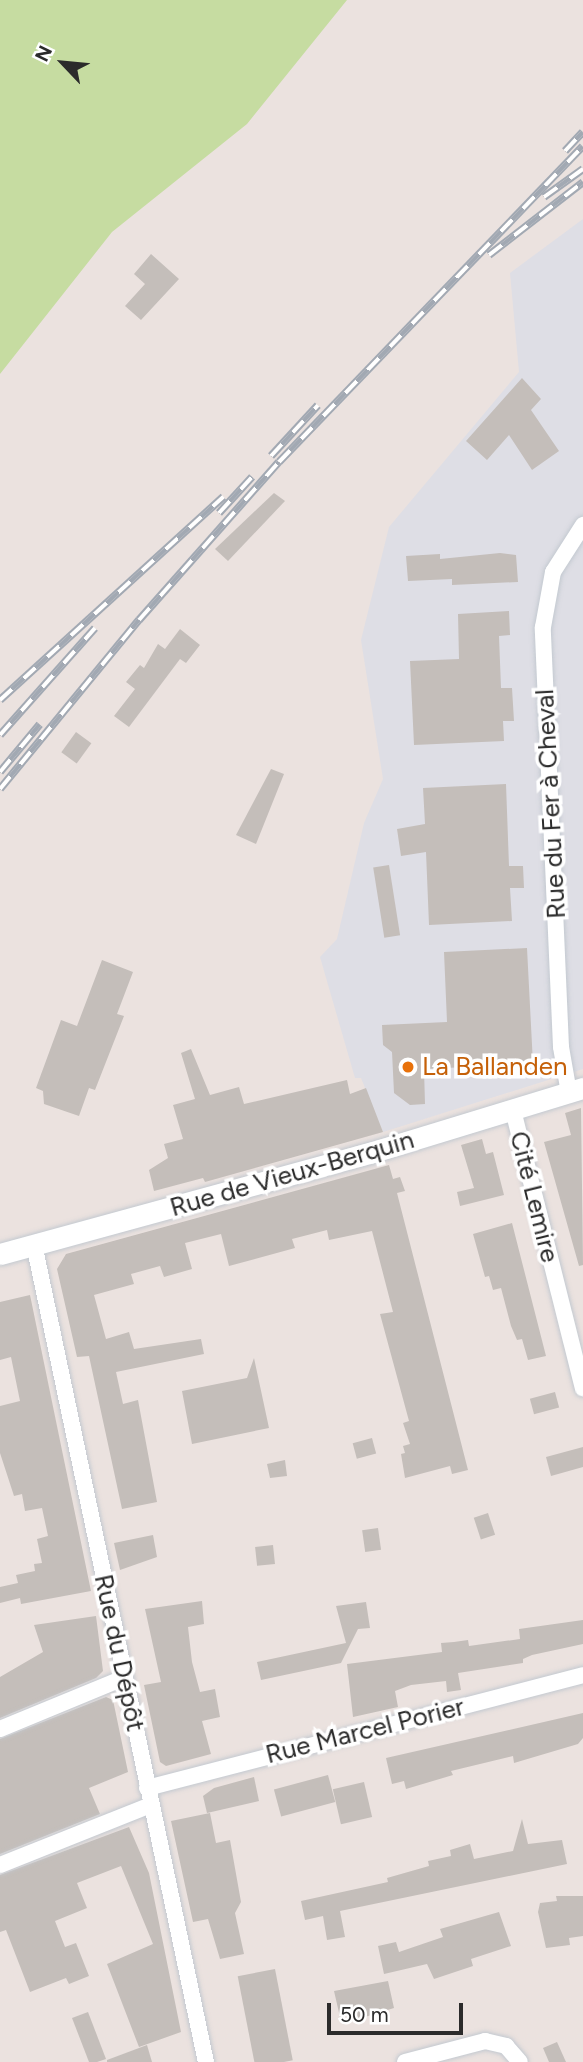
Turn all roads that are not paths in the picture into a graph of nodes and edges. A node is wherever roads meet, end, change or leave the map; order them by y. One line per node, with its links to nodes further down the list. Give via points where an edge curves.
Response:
1 (583, 525): 2 (street, Rue du Fer à Cheval, via 553,572 543,627 561,1047)
2 (576, 1090): 3 (street, Rue de Vieux-Berquin)
3 (513, 1110): 4 (street, Rue de Vieux-Berquin); 6 (street, Cité Lemire)
4 (34, 1244): 5 (street, Rue de Vieux-Berquin); 8 (street, Rue du Dépôt)
5 (0, 1254)
6 (583, 1388)
7 (583, 1675): 10 (street, Rue Marcel Porier)
8 (124, 1678): 9 (street); 10 (street, Rue du Dépôt)
9 (0, 1729)
10 (147, 1788): 11 (street, Rue du Dépôt)
11 (151, 1805): 12 (street); 13 (street, Rue du Dépôt)
12 (0, 1865)
13 (206, 2062)
14 (405, 2062): 15 (street, via 485,2041 506,2046)
15 (520, 2062)

